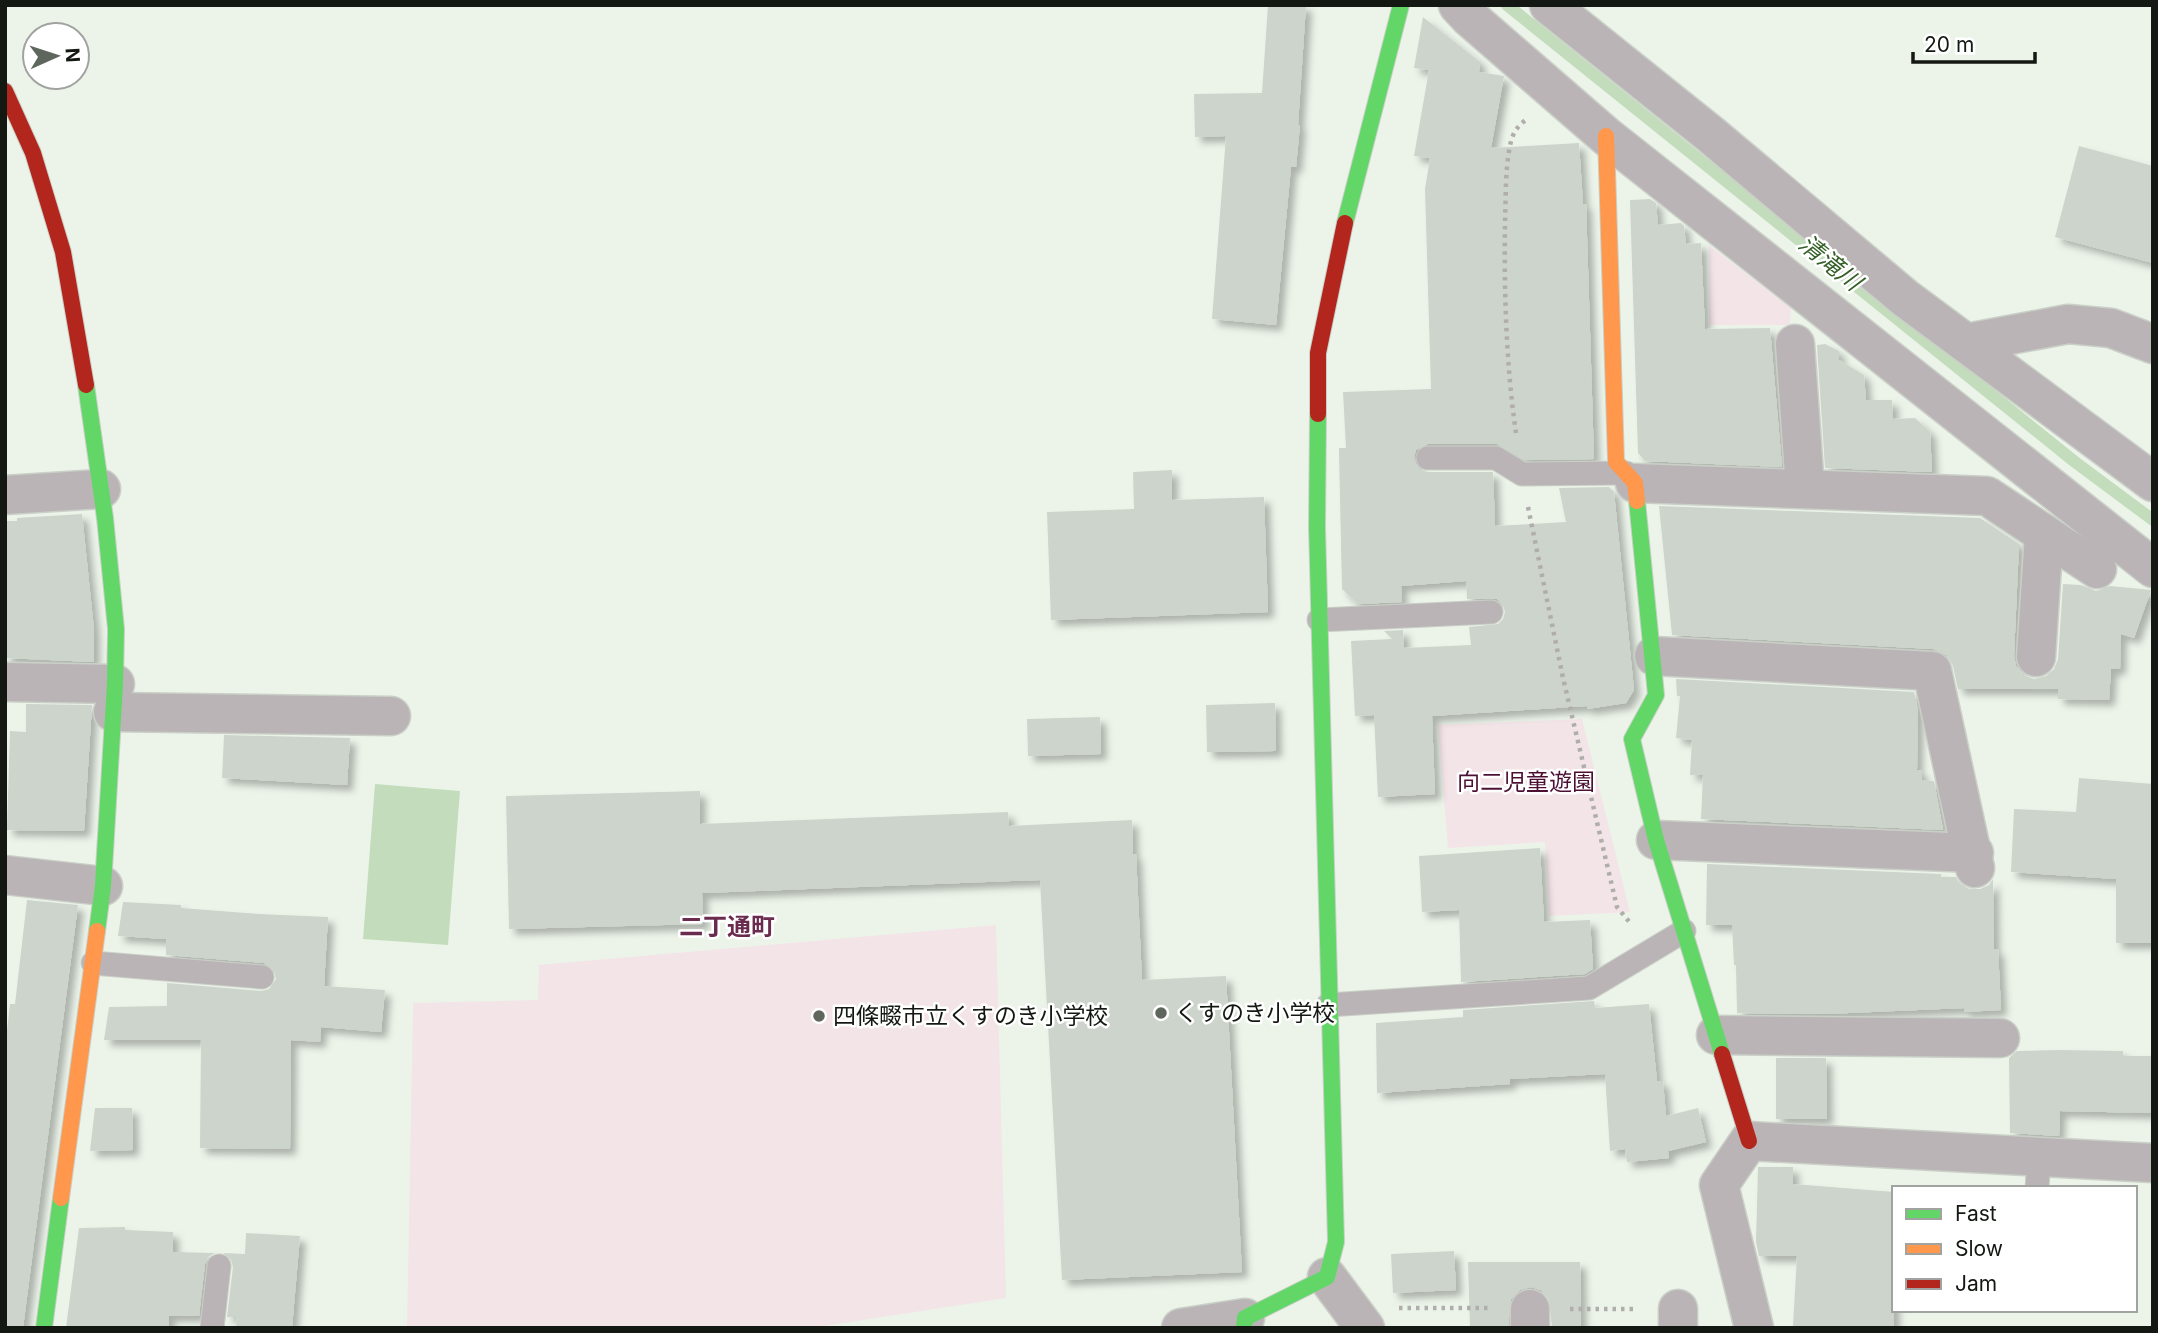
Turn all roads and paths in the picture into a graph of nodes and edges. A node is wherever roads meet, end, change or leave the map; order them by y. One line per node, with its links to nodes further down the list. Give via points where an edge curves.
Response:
1 (1401, 5): 21 (street, via 1349,202 1318,353)
2 (1458, 5): 5 (street)
3 (1549, 5): 7 (street)
4 (5, 91): 14 (street, via 33,153 63,252)
5 (1565, 101): 6 (street); 11 (path, via 1539,111 1517,127 1510,145 1505,252 1512,407)
6 (1606, 136): 12 (street, via 1616,461); 18 (street)
7 (1967, 343): 9 (street, via 2067,324 2111,328); 13 (street)
8 (1795, 344): 15 (street)
9 (2153, 344)
10 (1428, 458): 11 (lane, via 1496,458)
11 (1522, 474): 12 (lane); 31 (path, via 1560,666 1617,907)
12 (1631, 478): 15 (street); 22 (street)
13 (2153, 482)
14 (101, 489): 16 (street); 25 (street, via 116,629)
15 (1805, 489): 17 (street, via 1987,496)
16 (5, 495)
17 (2044, 534): 19 (street); 23 (street)
18 (2153, 568)
19 (2097, 569)
20 (1491, 612): 21 (lane)
21 (1319, 620): 34 (street)
22 (1654, 656): 27 (street, via 1656,695 1632,739); 27 (street, via 1932,671 1974,860)
23 (2036, 657)
24 (5, 682): 25 (street)
25 (114, 698): 26 (street); 29 (street)
26 (391, 716)
27 (1656, 840): 30 (street)
28 (5, 875): 29 (street)
29 (103, 886): 32 (street)
30 (1684, 931): 31 (lane); 35 (street)
31 (1653, 950): 34 (lane, via 1589,988)
32 (93, 963): 33 (lane); 43 (street)
33 (262, 977)
34 (1328, 1005): 41 (street, via 1336,1242)
35 (1716, 1035): 36 (street); 37 (street)
36 (2000, 1038)
37 (1749, 1141): 39 (street); 47 (street, via 1719,1185)
38 (2153, 1163): 39 (street)
39 (2038, 1172)
40 (219, 1266): 44 (lane)
41 (1327, 1277): 42 (street); 46 (street)
42 (1244, 1323): 45 (street)
43 (44, 1328)
44 (212, 1328)
45 (1181, 1328)
46 (1365, 1328)
47 (1754, 1328)

